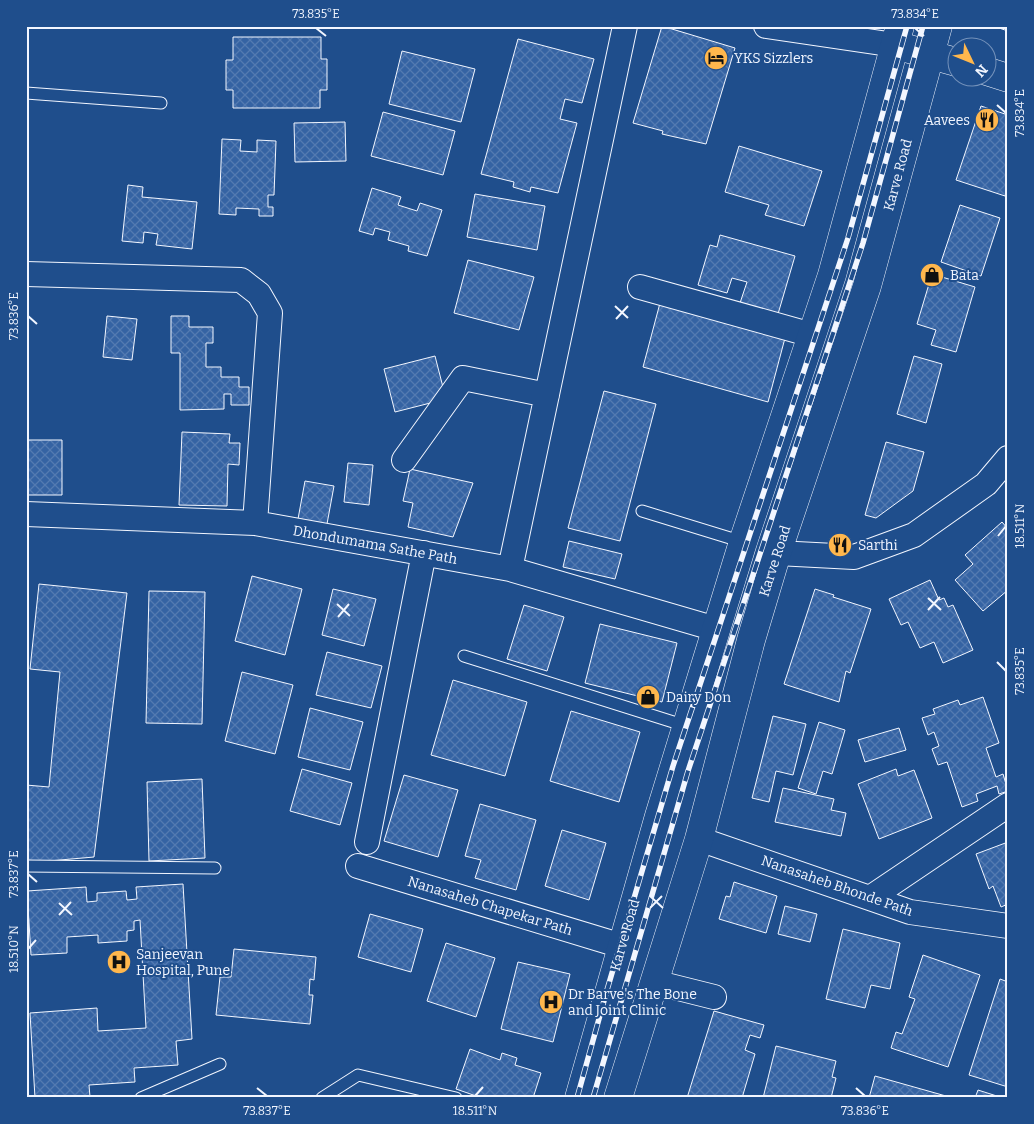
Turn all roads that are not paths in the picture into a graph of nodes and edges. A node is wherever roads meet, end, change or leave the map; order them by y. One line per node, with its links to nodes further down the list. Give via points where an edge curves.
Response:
1 (625, 26): 14 (street)
2 (766, 26): 4 (street)
3 (938, 26): 5 (main road, Karve Road)
4 (898, 36): 5 (main road); 13 (main road, Karve Road, via 832,276)
5 (931, 54): 6 (main road); 21 (main road, Karve Road, via 867,286)
6 (946, 59)
7 (996, 74): 8 (main road)
8 (1008, 78)
9 (26, 93): 10 (lane)
10 (161, 103)
11 (26, 274): 19 (street, via 241,280 259,294 270,314)
12 (640, 287): 13 (street)
13 (812, 335): 20 (main road, Karve Road)
14 (547, 395): 16 (street, via 463,378); 23 (street)
15 (1008, 458): 21 (street, via 986,484 914,535 854,557)
16 (404, 460)
17 (642, 510): 20 (lane)
18 (26, 514): 19 (street, Dhondumama Sathe Path)
19 (255, 523): 22 (street, Dhondumama Sathe Path)
20 (743, 542): 24 (main road, Karve Road)
21 (777, 553): 28 (main road, Karve Road)
22 (424, 554): 23 (street, Dhondumama Sathe Path); 29 (street)
23 (510, 569): 24 (street, Dhondumama Sathe Path)
24 (716, 629): 26 (main road, Karve Road)
25 (464, 656): 26 (lane)
26 (686, 726): 35 (main road, Karve Road)
27 (1008, 805): 33 (street)
28 (699, 839): 33 (street, Nanasaheb Bhonde Path); 36 (main road, Karve Road)
29 (367, 842)
30 (26, 866): 32 (lane)
31 (358, 866): 35 (street, Nanasaheb Chapekar Path)
32 (215, 868)
33 (870, 898): 34 (street, Nanasaheb Bhonde Path, via 910,912)
34 (1008, 926)
35 (622, 946): 43 (main road, Karve Road)
36 (654, 982): 37 (street); 39 (main road, Karve Road)
37 (714, 997)
38 (220, 1064): 40 (lane)
39 (623, 1097)
40 (141, 1098)
41 (322, 1098): 42 (lane, via 358,1075)
42 (456, 1098)
43 (579, 1098)

